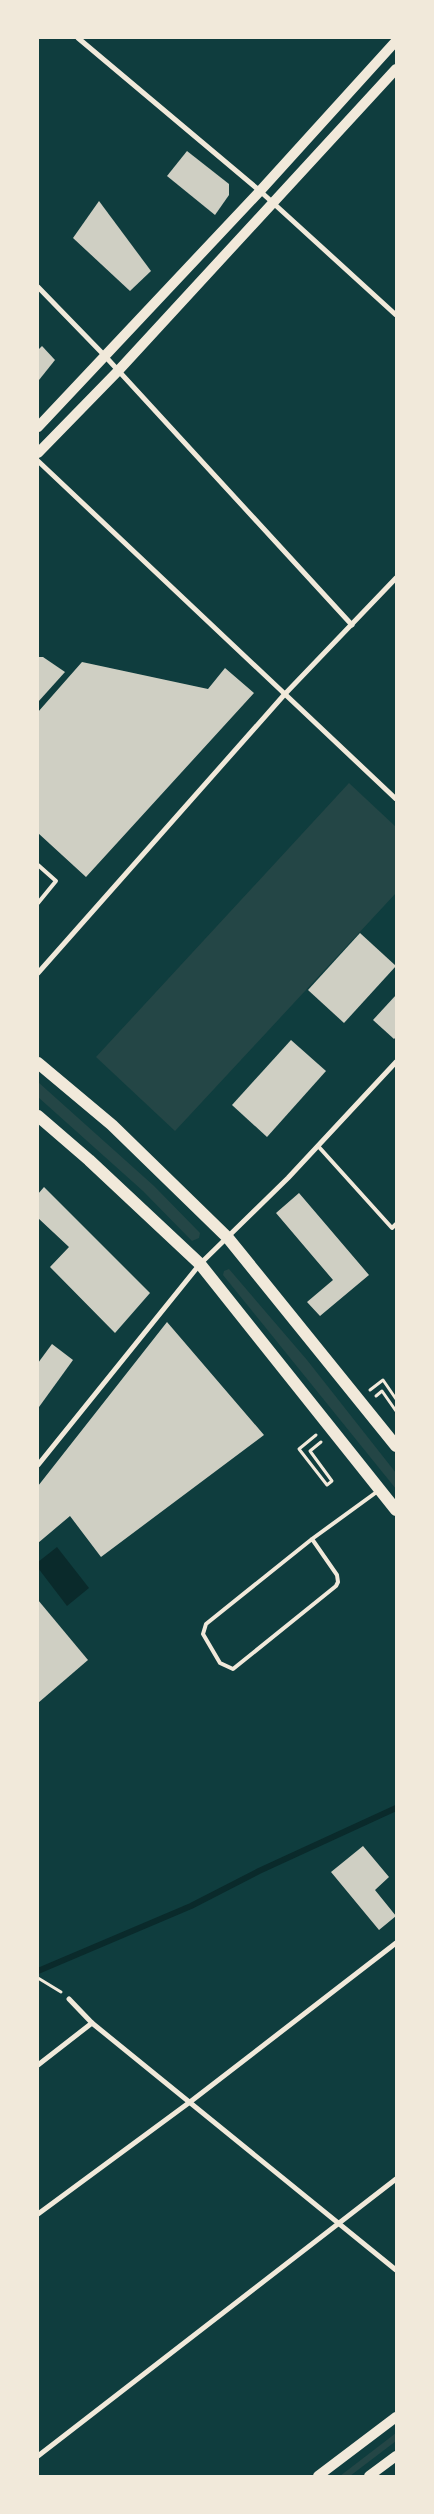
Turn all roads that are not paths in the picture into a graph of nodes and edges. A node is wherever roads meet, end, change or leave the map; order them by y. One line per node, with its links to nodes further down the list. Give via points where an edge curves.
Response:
1 (78, 38): 4 (street)
2 (396, 40): 4 (main road)
3 (396, 69): 5 (main road)
4 (260, 191): 5 (street); 8 (main road)
5 (274, 204): 7 (street); 9 (main road)
6 (38, 287): 8 (street)
7 (396, 314)
8 (104, 355): 9 (street); 10 (main road)
9 (118, 371): 11 (main road); 14 (street)
10 (38, 428)
11 (38, 453)
12 (38, 461): 15 (street)
13 (396, 578): 14 (street)
14 (352, 625): 15 (street)
15 (284, 695): 16 (street); 19 (street)
16 (396, 799)
17 (38, 865): 18 (lane, via 56,881)
18 (38, 903)
19 (38, 973)
20 (396, 1062): 23 (street)
21 (38, 1063): 25 (main road, via 112,1125)
22 (38, 1116): 26 (main road)
23 (318, 1146): 24 (lane, via 392,1228); 25 (street)
24 (396, 1224)
25 (228, 1238): 26 (street); 27 (main road)
26 (200, 1264): 28 (street); 29 (main road)
27 (396, 1446)
28 (38, 1465)
29 (380, 1490): 30 (main road); 31 (lane)
30 (396, 1510)
31 (312, 1539): 31 (lane, via 337,1575 338,1582 233,1669 220,1663 203,1634 206,1624)
32 (396, 1943): 36 (street)
33 (69, 2000): 34 (street)
34 (92, 2023): 35 (street); 36 (street)
35 (38, 2065)
36 (190, 2102): 38 (street); 39 (street)
37 (396, 2179): 39 (street)
38 (38, 2214)
39 (338, 2222): 40 (street); 42 (street)
40 (396, 2270)
41 (396, 2417): 44 (main road)
42 (38, 2456)
43 (396, 2456): 45 (main road)
44 (318, 2476)
45 (369, 2476)

